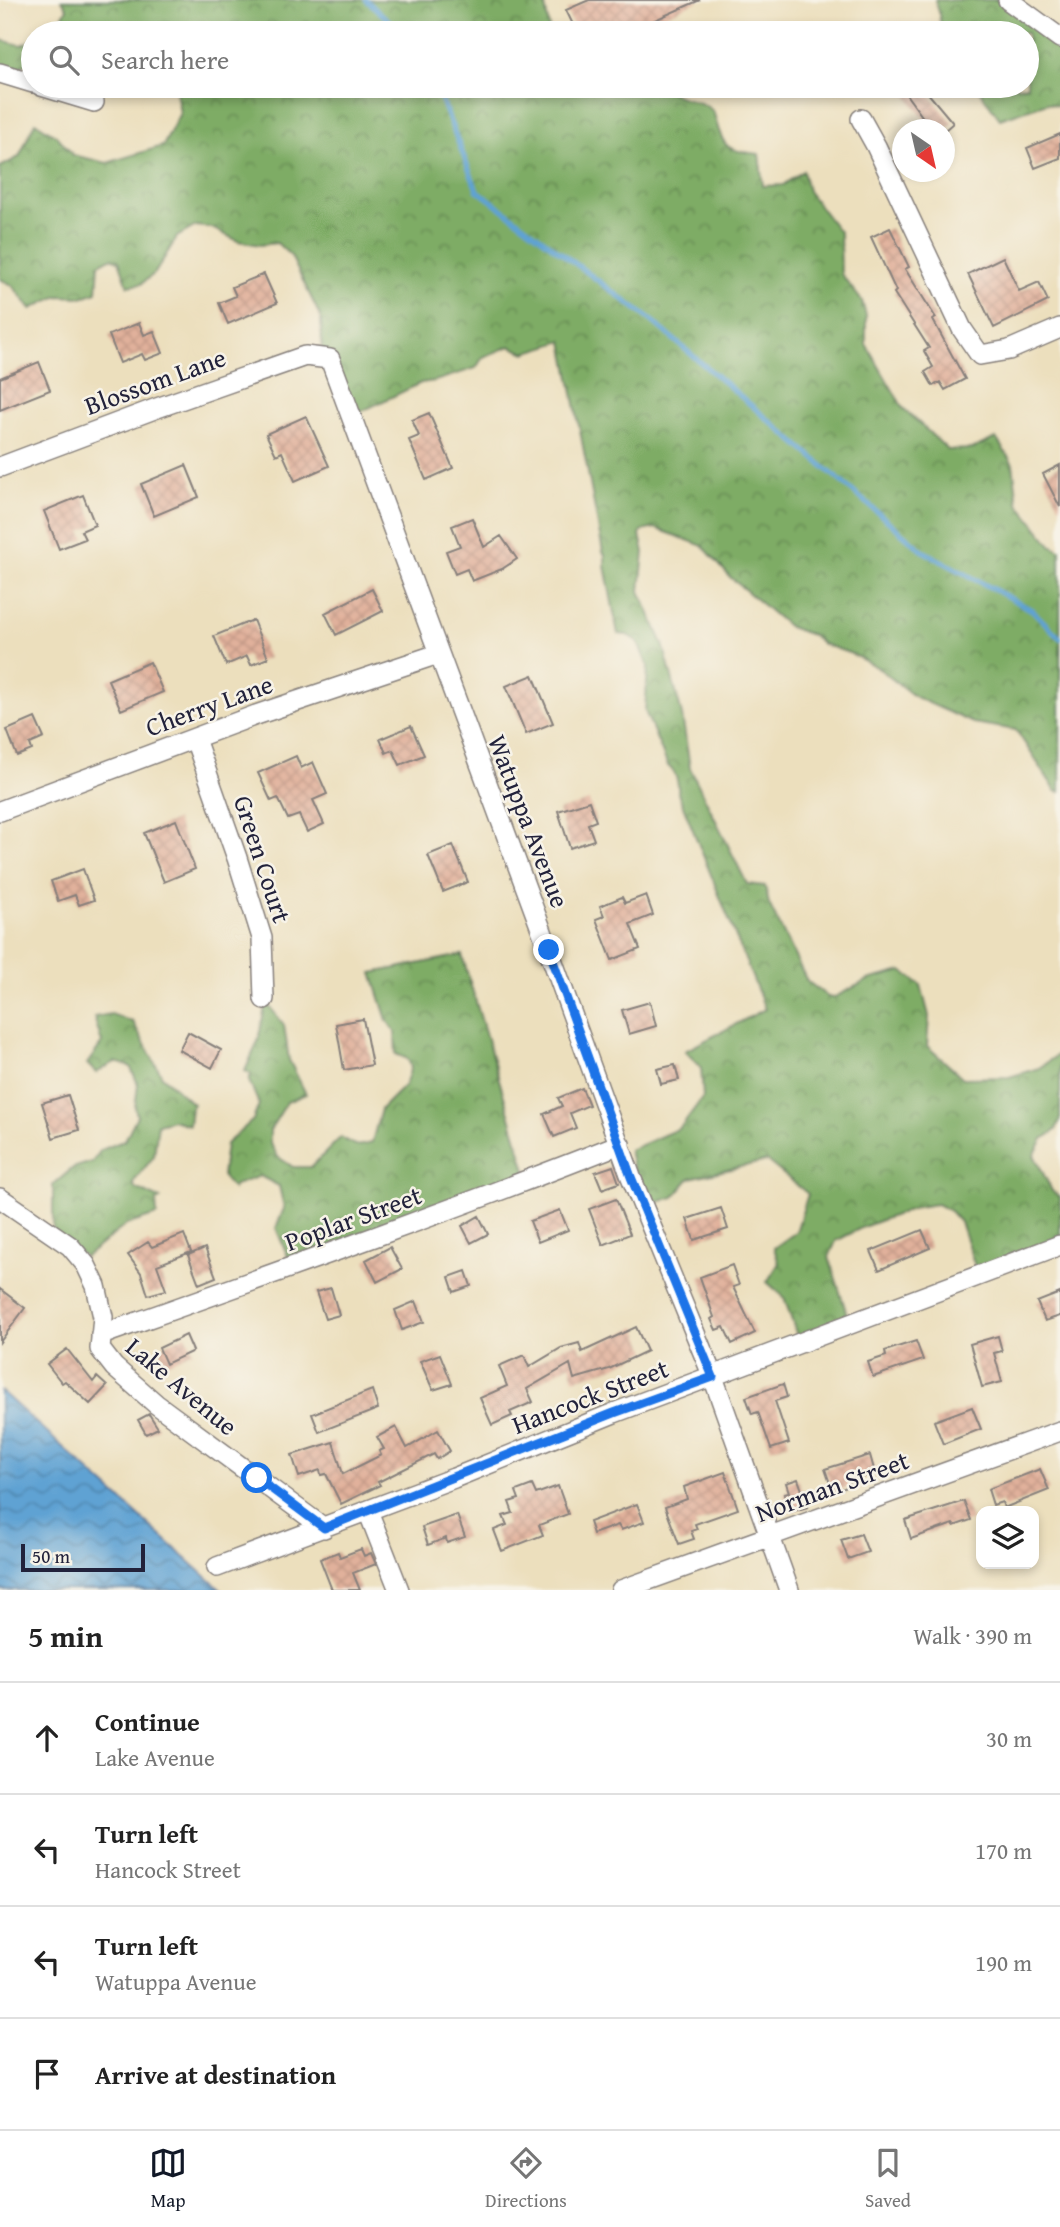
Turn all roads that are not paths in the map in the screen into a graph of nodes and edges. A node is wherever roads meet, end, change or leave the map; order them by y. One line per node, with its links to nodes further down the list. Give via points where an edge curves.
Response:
1 (1008, 0): 2 (street)
2 (1037, 21)
3 (1039, 23): 4 (street)
4 (1060, 38)
5 (0, 73): 6 (street)
6 (21, 79)
7 (81, 98): 8 (street)
8 (94, 102)
9 (861, 120): 10 (street, via 962,329 979,355 1009,350)
10 (1060, 328)
11 (330, 359): 12 (street, Blossom Lane, via 305,356); 13 (street, Watuppa Avenue)
12 (0, 467)
13 (438, 654): 14 (street, Cherry Lane); 17 (street, Watuppa Avenue)
14 (195, 739): 15 (street, Cherry Lane); 16 (street, Green Court, via 262,937)
15 (0, 811)
16 (264, 999)
17 (620, 1144): 20 (street, Poplar Street, via 354,1246); 21 (street, Watuppa Avenue)
18 (0, 1198): 20 (street, Lake Avenue, via 80,1256 100,1302)
19 (1060, 1245): 21 (street, Hancock Street)
20 (102, 1335): 24 (street, Lake Avenue, via 102,1352 128,1381)
21 (713, 1377): 23 (street, Hancock Street); 25 (street, Watuppa Avenue)
22 (1060, 1432): 25 (street, Norman Street)
23 (368, 1510): 24 (street, Hancock Street); 27 (street)
24 (324, 1528): 26 (street, Hancock Street)
25 (770, 1536): 28 (street, Norman Street); 29 (street, Watuppa Avenue)
26 (217, 1567)
27 (399, 1590)
28 (621, 1590)
29 (789, 1590)

